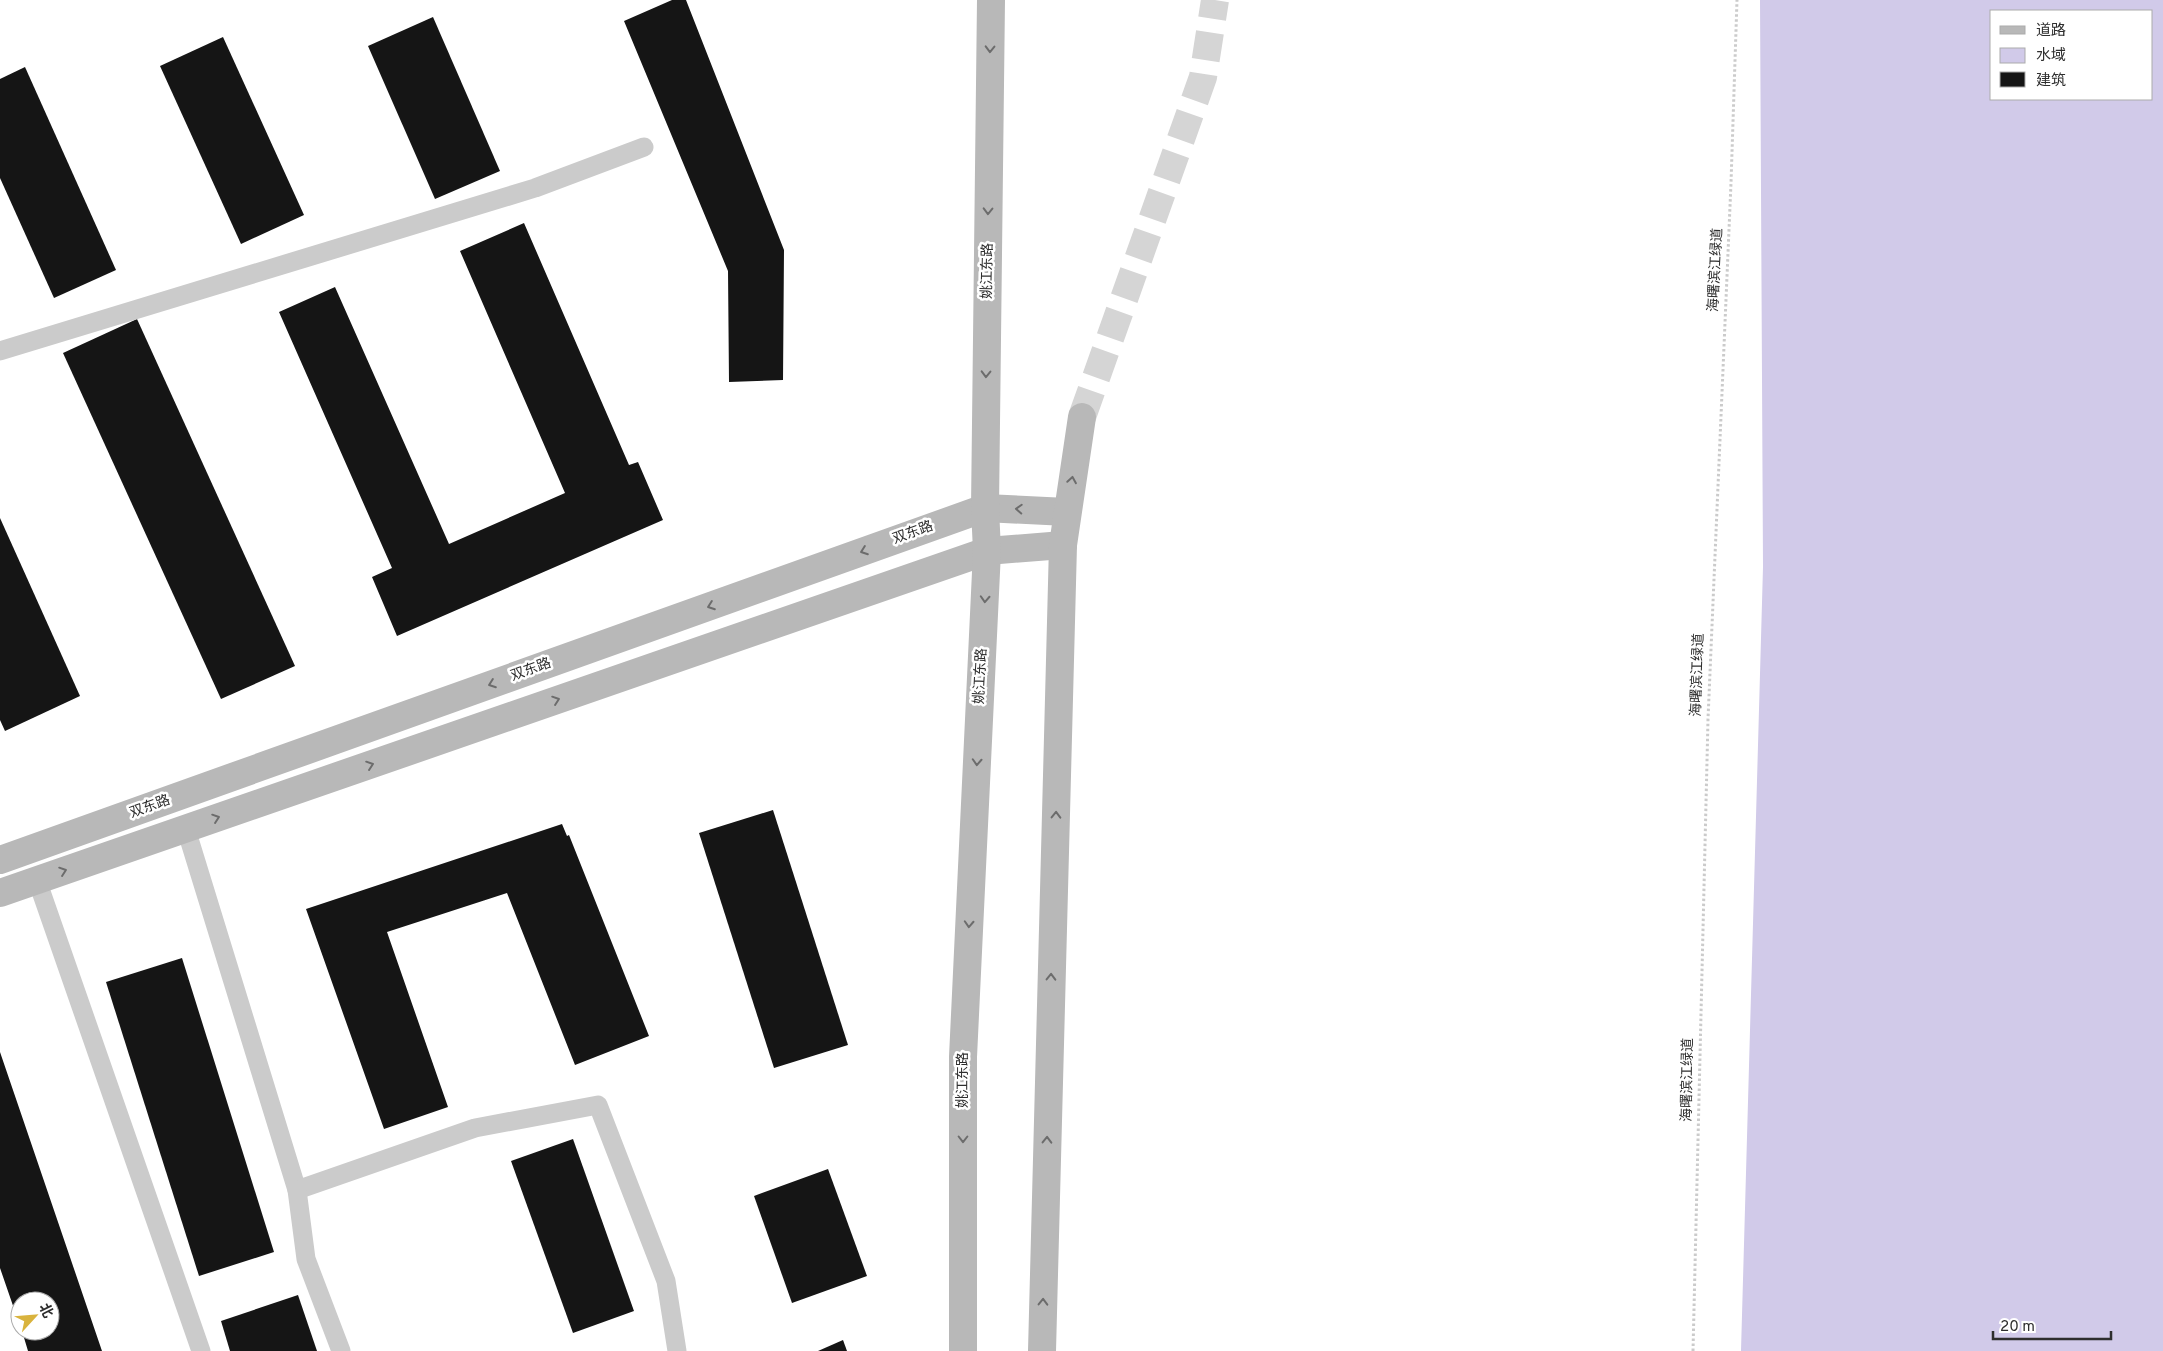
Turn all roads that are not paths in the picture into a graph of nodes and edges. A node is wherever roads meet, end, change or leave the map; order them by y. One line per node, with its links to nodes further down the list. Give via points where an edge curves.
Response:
1 (991, 0): 5 (main road, 姚江东路, one-way to 5)
2 (644, 147): 3 (lane, via 535,188)
3 (0, 351)
4 (1082, 417): 6 (main road, one-way to 4)
5 (985, 508): 6 (main road, 双东路, one-way to 5); 8 (main road, 姚江东路); 10 (main road, 双东路, one-way to 10)
6 (1067, 512): 7 (main road)
7 (1062, 545): 8 (main road); 18 (main road, one-way to 7)
8 (987, 551): 9 (main road, one-way to 8); 17 (main road, 姚江东路, one-way to 17, via 963,1057)
9 (186, 829): 11 (main road, one-way to 9); 13 (lane)
10 (0, 860)
11 (37, 880): 12 (main road); 14 (lane)
12 (0, 893)
13 (297, 1190): 15 (lane, via 306,1259); 16 (lane, via 475,1128 598,1105 666,1281)
14 (201, 1351)
15 (341, 1351)
16 (677, 1351)
17 (963, 1351)
18 (1042, 1351)

